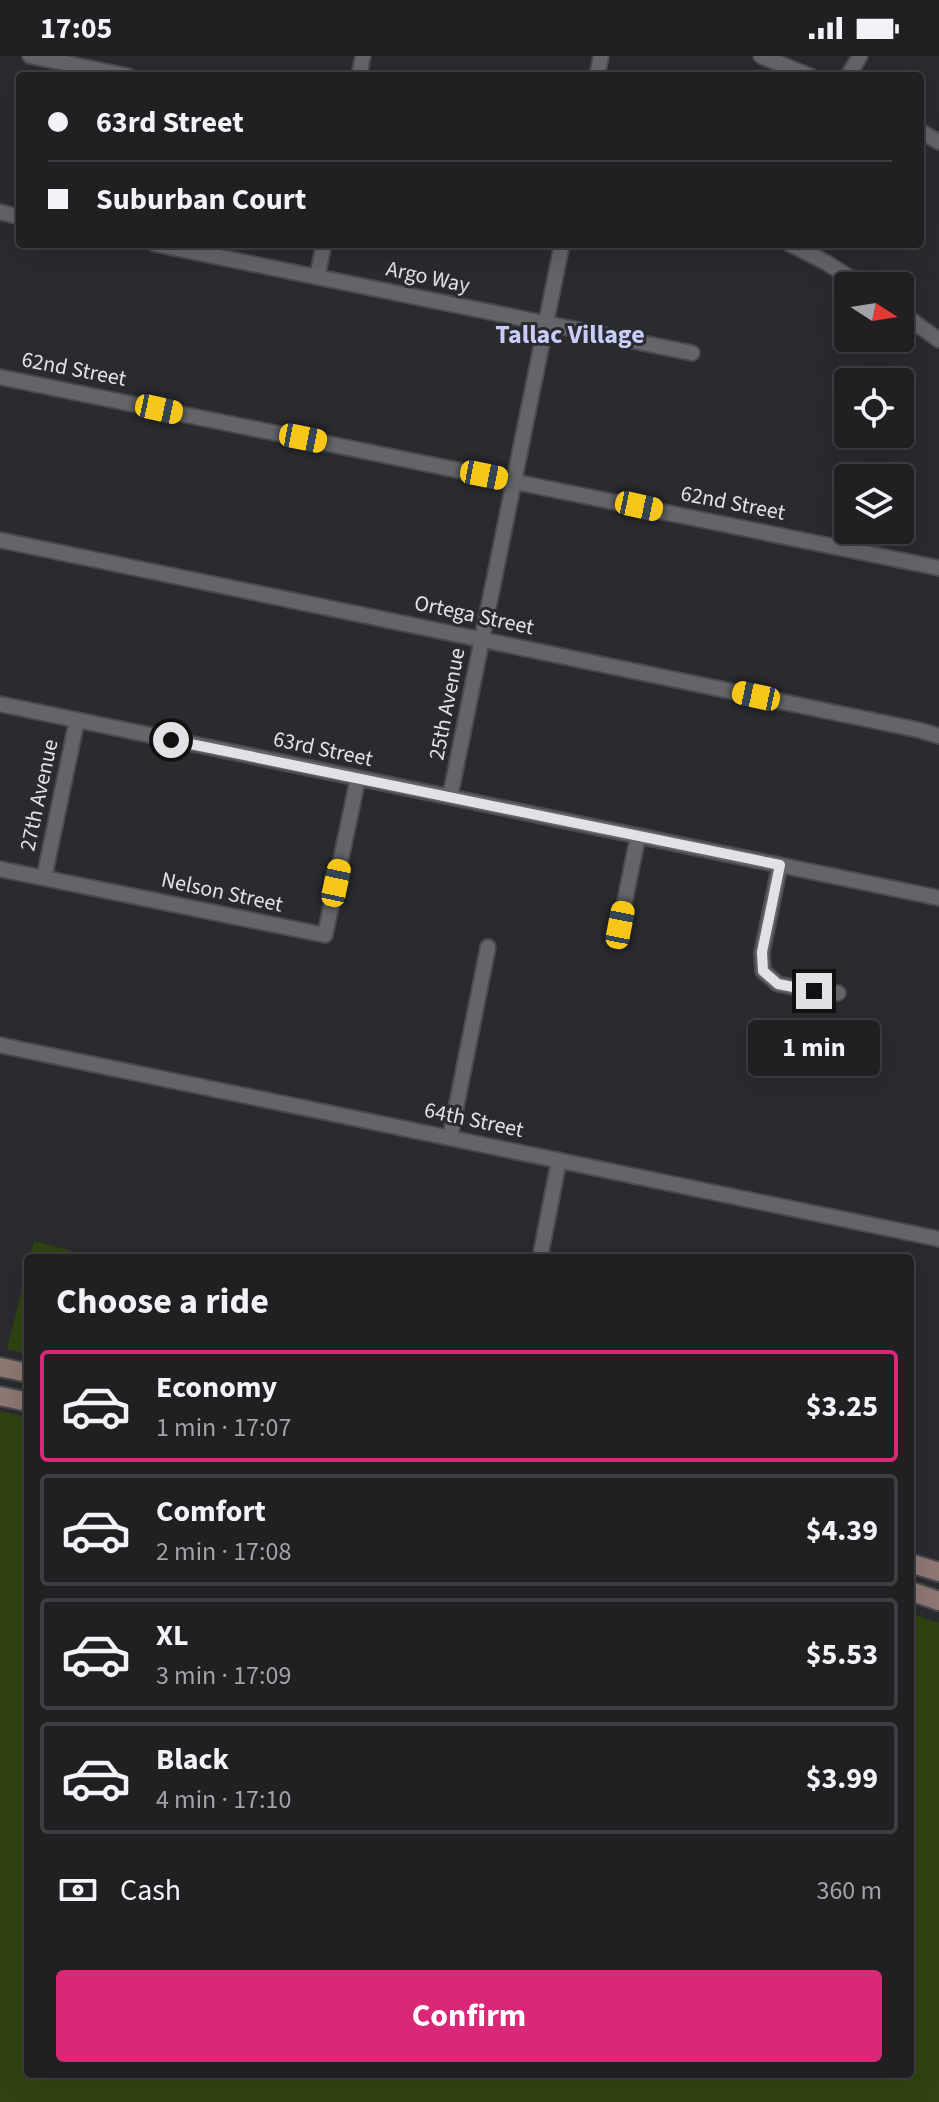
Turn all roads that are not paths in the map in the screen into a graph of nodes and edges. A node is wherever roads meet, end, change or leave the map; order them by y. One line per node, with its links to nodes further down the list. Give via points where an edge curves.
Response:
1 (30, 56): 3 (street)
2 (761, 56): 4 (street)
3 (108, 72)
4 (800, 72)
5 (175, 248): 10 (street, Argo Way)
6 (323, 248): 10 (street)
7 (561, 248): 12 (street, 25th Avenue)
8 (798, 248): 9 (street)
9 (841, 272)
10 (317, 277): 12 (street, Argo Way)
11 (914, 322): 13 (street)
12 (546, 324): 14 (street, Argo Way); 16 (street, 25th Avenue)
13 (939, 340)
14 (692, 353)
15 (0, 377): 16 (street, 62nd Street)
16 (514, 481): 18 (street, 62nd Street); 19 (street, 25th Avenue)
17 (0, 540): 19 (street, Ortega Street)
18 (939, 568)
19 (482, 639): 22 (street, Ortega Street); 24 (street, 25th Avenue)
20 (0, 704): 21 (street, 63rd Street)
21 (77, 720): 23 (street, 63rd Street); 28 (street, 27th Avenue)
22 (939, 736)
23 (358, 778): 24 (street, 63rd Street); 28 (street, Nelson Street, via 325,935)
24 (450, 797): 25 (street, 63rd Street)
25 (638, 836): 26 (street, 63rd Street); 30 (street)
26 (780, 865): 29 (street, 63rd Street); 32 (street, via 763,971 778,984)
27 (0, 869): 28 (street, Nelson Street)
28 (44, 878)
29 (939, 898)
30 (620, 925)
31 (488, 947): 34 (street)
32 (838, 993)
33 (0, 1045): 34 (street, 64th Street)
34 (450, 1138): 35 (street, 64th Street)
35 (559, 1160): 36 (street, 64th Street); 37 (street)
36 (939, 1239)
37 (541, 1254)
38 (0, 1367): 39 (main road)
39 (24, 1372)
40 (0, 1396): 41 (main road)
41 (24, 1401)
42 (914, 1564): 43 (main road)
43 (939, 1572)
44 (914, 1592): 45 (main road)
45 (939, 1601)

